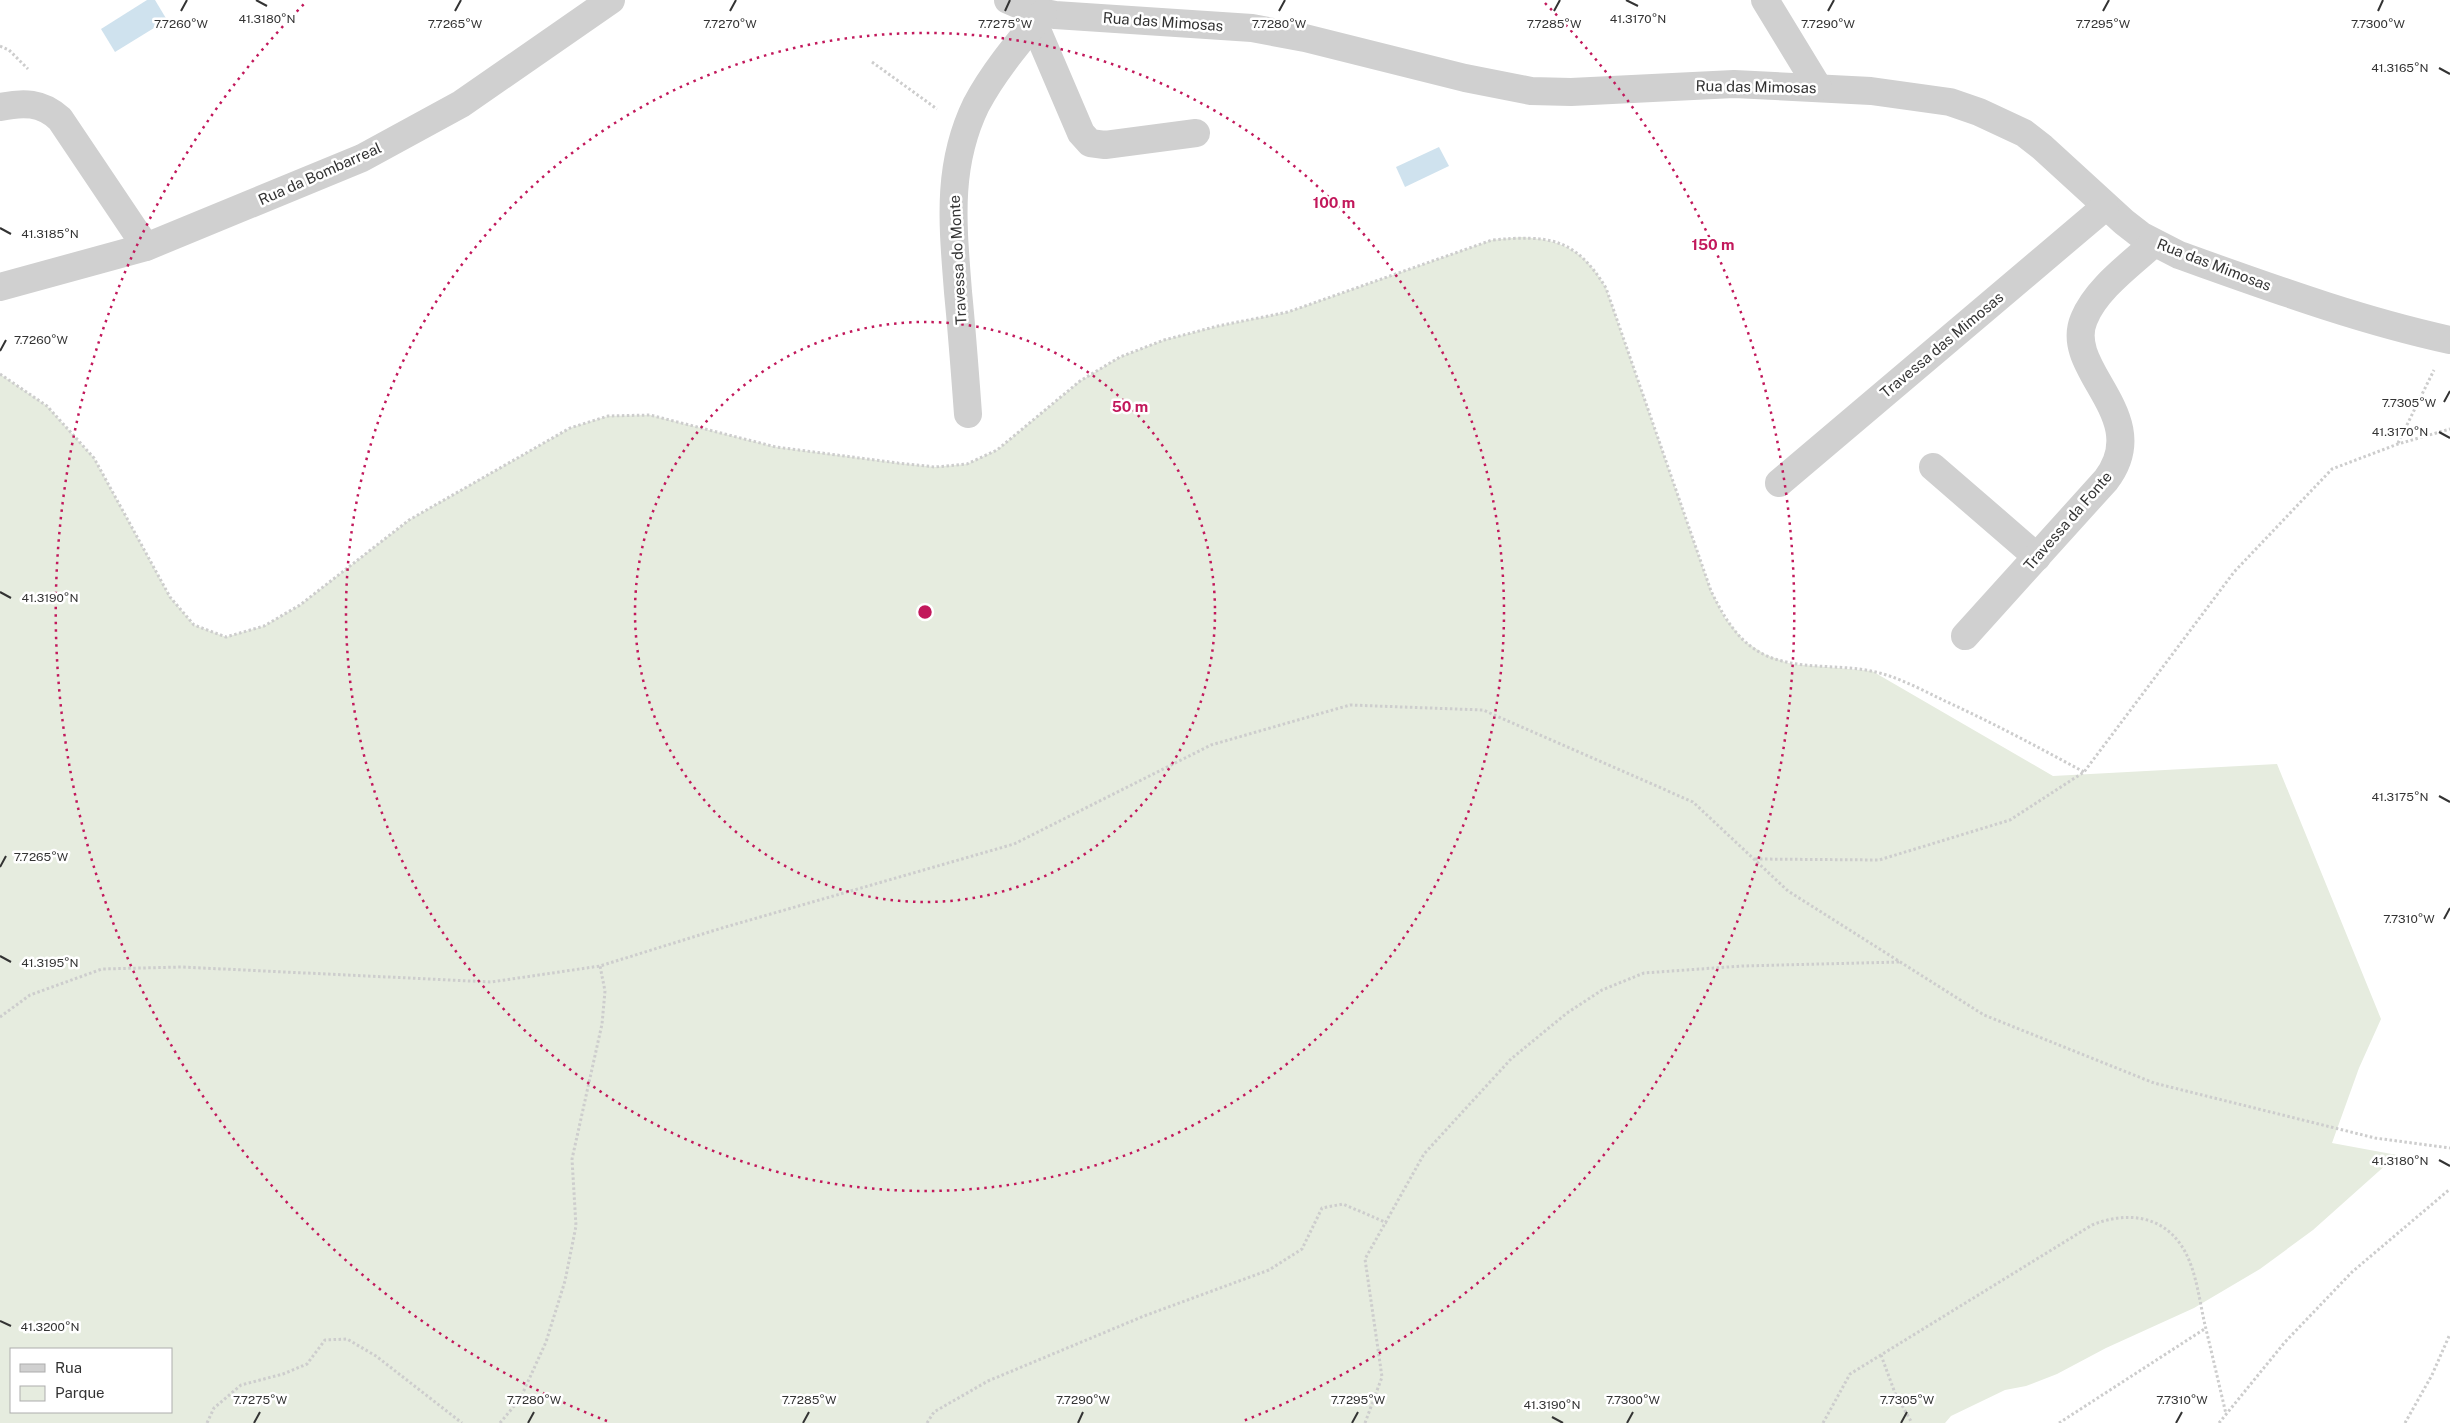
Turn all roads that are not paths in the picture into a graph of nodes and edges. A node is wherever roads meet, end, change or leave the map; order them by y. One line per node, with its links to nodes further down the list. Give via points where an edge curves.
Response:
1 (611, 0): 10 (street, Rua da Bombarreal, via 484,88 386,146 320,177)
2 (1008, 0): 4 (street, Rua das Mimosas)
3 (1765, 0): 5 (street)
4 (1039, 18): 5 (street, Rua das Mimosas, via 1252,28 1531,91 1734,84); 7 (street, via 1081,133 1090,143 1105,145); 13 (street, Travessa do Monte, via 986,87 966,129 958,157 952,208)
5 (1818, 87): 8 (street, Rua das Mimosas, via 1915,95 1979,112 2024,133)
6 (0, 107): 10 (street, via 32,104 48,108 60,119)
7 (1196, 133)
8 (2105, 207): 9 (street, Rua das Mimosas); 15 (street, Travessa das Mimosas)
9 (2154, 243): 12 (street, Rua das Mimosas, via 2180,256 2356,316); 16 (street, Travessa da Fonte, via 2091,305 2081,330 2085,356 2116,419 2119,457 2106,480)
10 (146, 247): 11 (street, Rua da Bombarreal)
11 (0, 287)
12 (2450, 340)
13 (968, 414)
14 (1933, 467): 16 (street)
15 (1779, 483)
16 (2037, 557): 17 (street, Travessa da Fonte)
17 (1965, 636)

